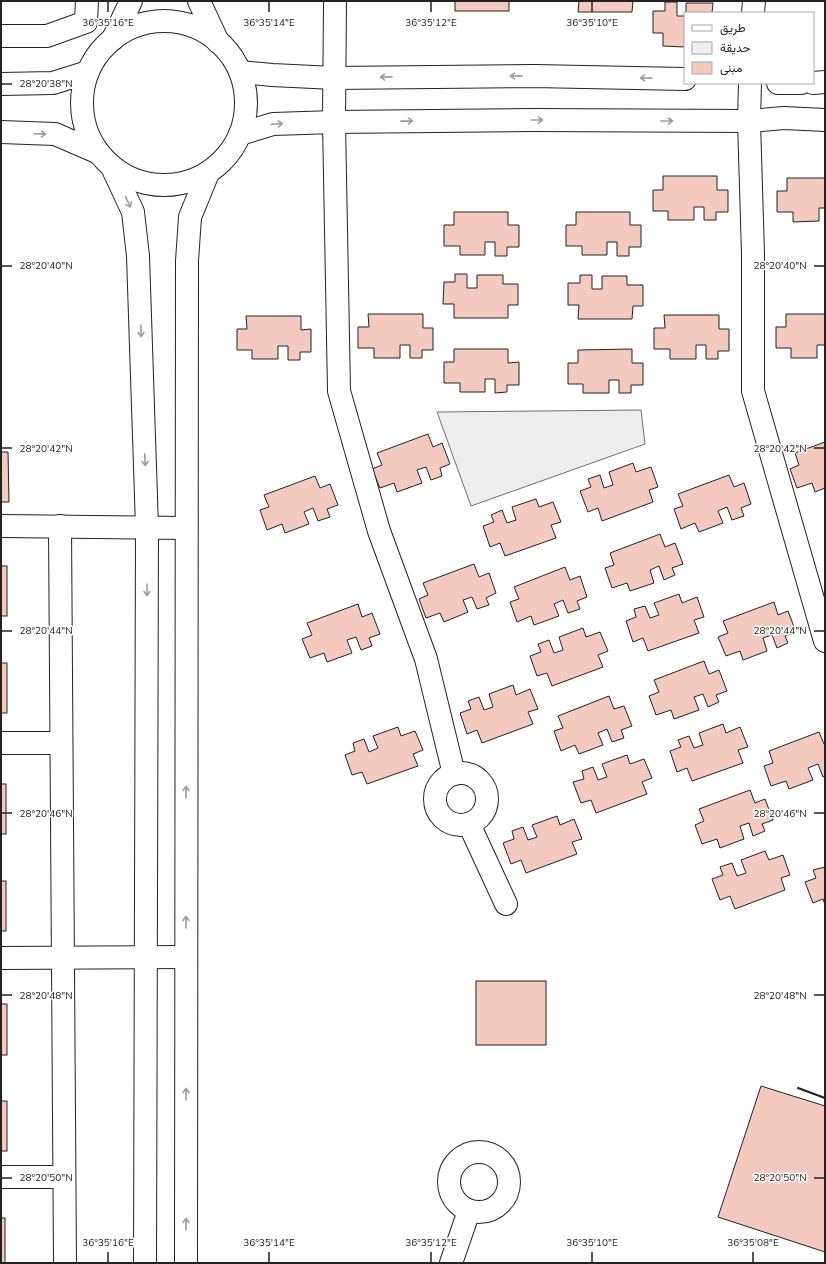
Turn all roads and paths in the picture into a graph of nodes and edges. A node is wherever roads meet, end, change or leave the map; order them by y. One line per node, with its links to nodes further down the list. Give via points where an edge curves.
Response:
1 (87, 1): 7 (street, via 86,22 47,36)
2 (131, 1): 8 (street)
3 (199, 1): 9 (street)
4 (335, 1): 12 (street)
5 (754, 1): 6 (street)
6 (753, 12)
7 (1, 36)
8 (113, 39): 9 (street, via 138,25 166,22 194,27); 10 (street, via 98,54)
9 (218, 42): 11 (street, via 231,56)
10 (88, 72): 16 (street, via 53,83); 23 (street, via 82,93 82,114 88,135)
11 (240, 72): 12 (street); 22 (street, via 246,93 246,114)
12 (334, 78): 13 (street, one-way to 12, via 534,76); 20 (street)
13 (684, 79)
14 (825, 82): 15 (street)
15 (814, 83)
16 (1, 84)
17 (750, 84): 19 (street)
18 (825, 120): 19 (street, via 784,118)
19 (749, 121): 20 (street, one-way to 19); 29 (street, via 753,254 753,391)
20 (334, 122): 22 (street, one-way to 20, via 273,124); 32 (street, via 339,390 379,531 426,659)
21 (1, 132): 23 (street, one-way to 23, via 55,134)
22 (240, 134): 24 (street, via 227,156)
23 (105, 160): 24 (street, via 134,180 159,185 184,183); 27 (street, one-way to 27, via 133,212 138,256)
24 (208, 172): 28 (street, via 190,216 187,262)
25 (1, 526): 26 (street)
26 (60, 526): 27 (street); 31 (street)
27 (147, 527): 28 (street); 35 (street, one-way to 35)
28 (186, 528): 36 (street, one-way to 28)
29 (825, 641)
30 (1, 743): 31 (street)
31 (61, 743): 38 (street)
32 (454, 774): 33 (street, via 469,774 486,790 486,807 476,820); 33 (street, via 446,777 436,788 435,804 443,819 451,824)
33 (469, 824): 34 (street)
34 (506, 904)
35 (146, 957): 36 (street); 38 (street); 43 (street)
36 (186, 957): 44 (street, one-way to 36)
37 (1, 958): 38 (street)
38 (62, 958): 40 (street)
39 (1, 1177): 40 (street)
40 (64, 1177): 42 (street)
41 (469, 1211): 45 (street)
42 (65, 1263)
43 (145, 1263)
44 (186, 1263)
45 (451, 1263)

